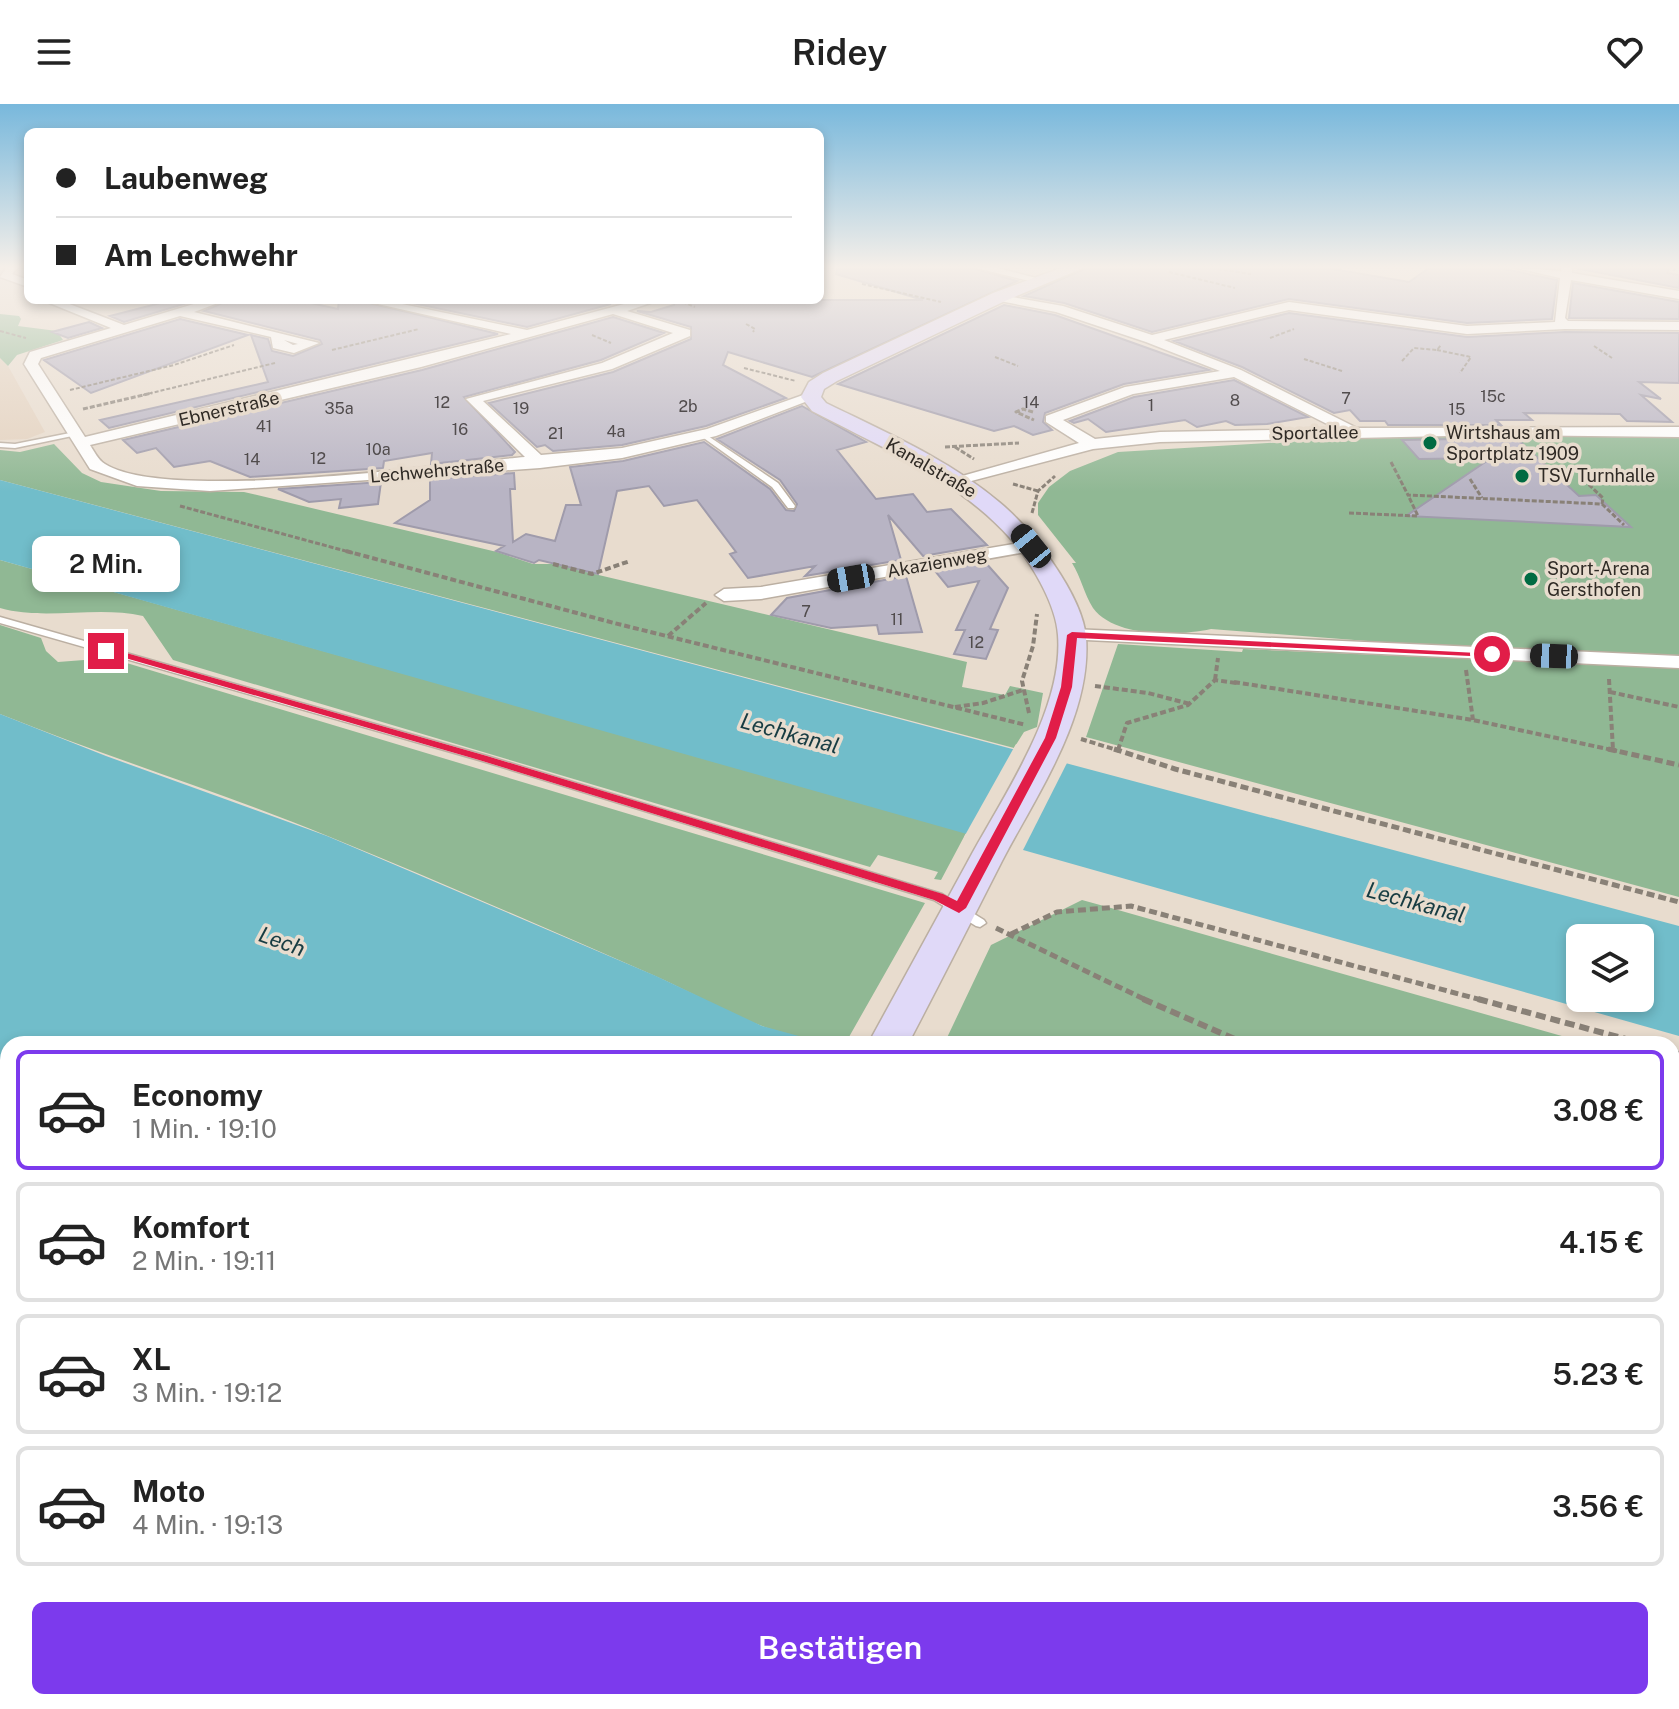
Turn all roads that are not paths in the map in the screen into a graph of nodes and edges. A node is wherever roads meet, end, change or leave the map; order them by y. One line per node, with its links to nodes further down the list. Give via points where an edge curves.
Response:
1 (76, 343): 11 (street, Lechwehrstraße, via 35,355 31,364)
2 (500, 343): 11 (street, Ebnerstraße, via 197,417)
3 (662, 343): 14 (street, via 607,366 473,399)
4 (908, 343): 7 (main road)
5 (1161, 343): 6 (street)
6 (1236, 373): 8 (street); 12 (street, via 1130,390 1051,419)
7 (816, 390): 10 (street, Lechwehrstraße); 15 (main road, Kanalstraße, via 819,407)
8 (1356, 432): 9 (street, Sportallee); 12 (street, Sportallee)
9 (1679, 432)
10 (703, 435): 14 (street, Lechwehrstraße, via 622,453); 16 (lane, via 775,485)
11 (78, 438): 13 (lane); 14 (street, Lechwehrstraße, via 96,466 156,485 296,482)
12 (1088, 442): 15 (street, Sportallee)
13 (0, 445)
14 (540, 463)
15 (956, 480): 17 (main road, Kanalstraße)
16 (791, 506)
17 (1035, 535): 18 (street, Akazienweg, via 761,593); 20 (main road, Kanalstraße)
18 (724, 595)
19 (0, 620): 22 (lane)
20 (1072, 635): 21 (street); 22 (main road, Kanalstraße, via 1067,687)
21 (1679, 662)
22 (964, 901): 23 (main road, Kanalstraße)
23 (892, 1036)

